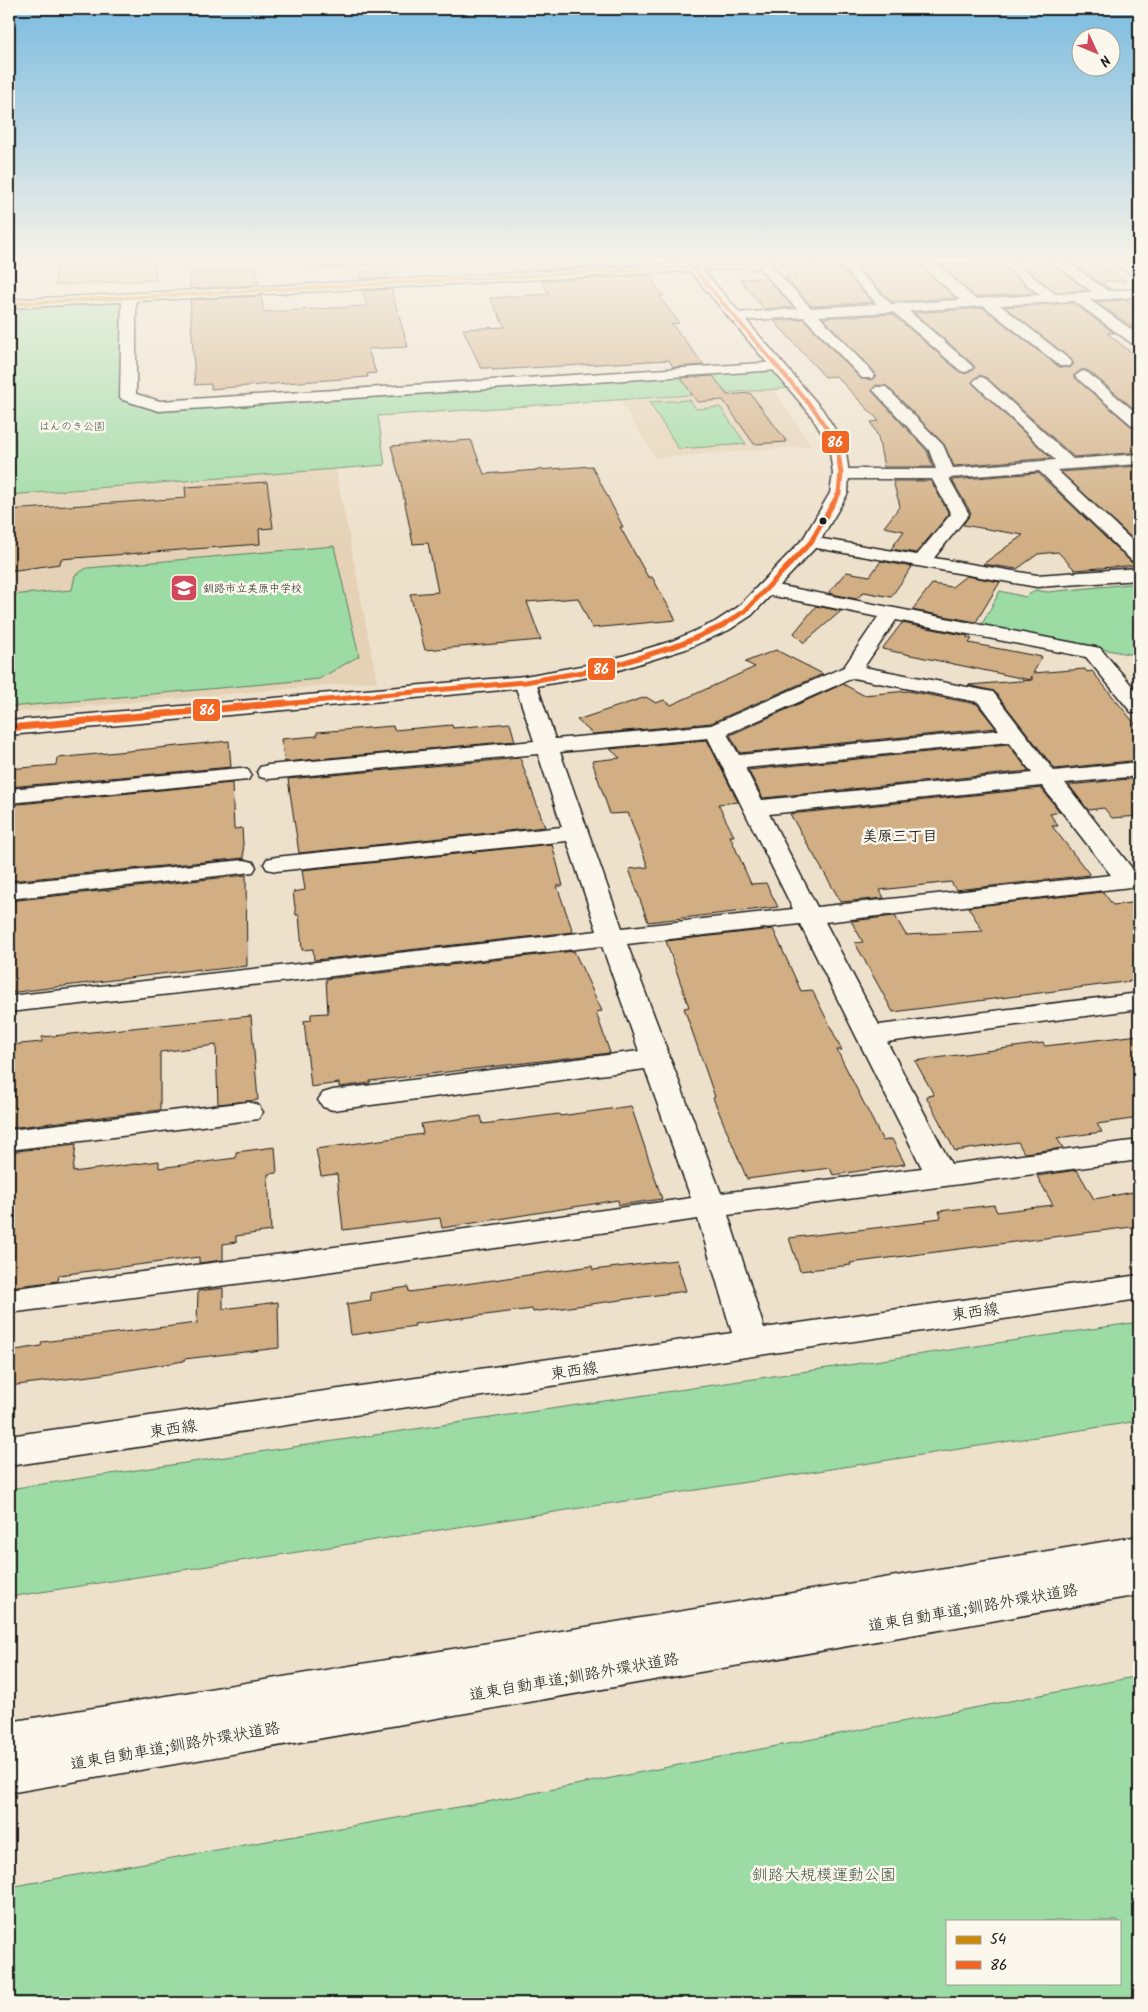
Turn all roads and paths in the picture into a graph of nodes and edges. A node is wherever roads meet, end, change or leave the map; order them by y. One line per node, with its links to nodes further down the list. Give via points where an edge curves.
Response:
1 (129, 354): 7 (main road, via 128,397 159,406)
2 (767, 354): 7 (main road)
3 (846, 354): 9 (main road)
4 (949, 354): 8 (main road)
5 (1053, 354): 6 (main road)
6 (1065, 363)
7 (778, 366): 17 (main road, via 816,412 837,445)
8 (966, 368)
9 (867, 375)
10 (1083, 376): 13 (main road)
11 (981, 382): 15 (main road)
12 (881, 390): 18 (main road, via 937,448)
13 (1139, 423)
14 (1139, 459): 15 (main road)
15 (1069, 464): 16 (main road)
16 (1043, 466): 18 (main road); 20 (main road)
17 (841, 474): 18 (main road); 19 (main road, via 839,493)
18 (942, 474): 21 (main road, via 960,514)
19 (811, 542): 21 (main road); 23 (main road)
20 (1139, 557)
21 (922, 561): 22 (main road, via 1037,581)
22 (1139, 574)
23 (766, 589): 24 (main road); 26 (main road, via 745,611 722,626 679,645 606,668)
24 (890, 614): 25 (main road); 27 (main road, via 1093,652)
25 (850, 671): 29 (main road); 30 (main road, via 985,697)
26 (525, 682): 28 (main road); 31 (main road)
27 (1139, 707)
28 (9, 728)
29 (715, 731): 31 (main road); 32 (main road)
30 (1016, 735): 32 (main road); 36 (main road)
31 (546, 747): 34 (main road); 39 (main road)
32 (731, 763): 38 (main road)
33 (1139, 769): 36 (main road)
34 (268, 772)
35 (240, 775): 37 (main road)
36 (1048, 778): 38 (main road); 42 (main road)
37 (9, 796)
38 (754, 808): 44 (main road)
39 (578, 833): 40 (main road); 45 (main road)
40 (276, 864)
41 (244, 867): 43 (main road)
42 (1134, 880): 44 (main road)
43 (9, 891)
44 (810, 916): 45 (main road); 48 (main road)
45 (612, 938): 47 (main road); 49 (main road)
46 (1139, 1000): 48 (main road)
47 (9, 1004)
48 (872, 1035): 54 (main road)
49 (657, 1058): 50 (main road); 55 (main road)
50 (333, 1100)
51 (248, 1112): 52 (main road)
52 (9, 1140)
53 (1139, 1150): 54 (main road)
54 (942, 1177): 55 (main road)
55 (710, 1206): 57 (main road); 58 (main road)
56 (1139, 1287): 58 (main road, 東西線)
57 (9, 1301)
58 (752, 1344): 59 (main road, 東西線)
59 (9, 1452)
60 (1139, 1552): 62 (main road, 道東自動車道;釧路外環状道路)
61 (1139, 1578): 63 (main road, 道東自動車道;釧路外環状道路)
62 (9, 1742)
63 (9, 1773)

